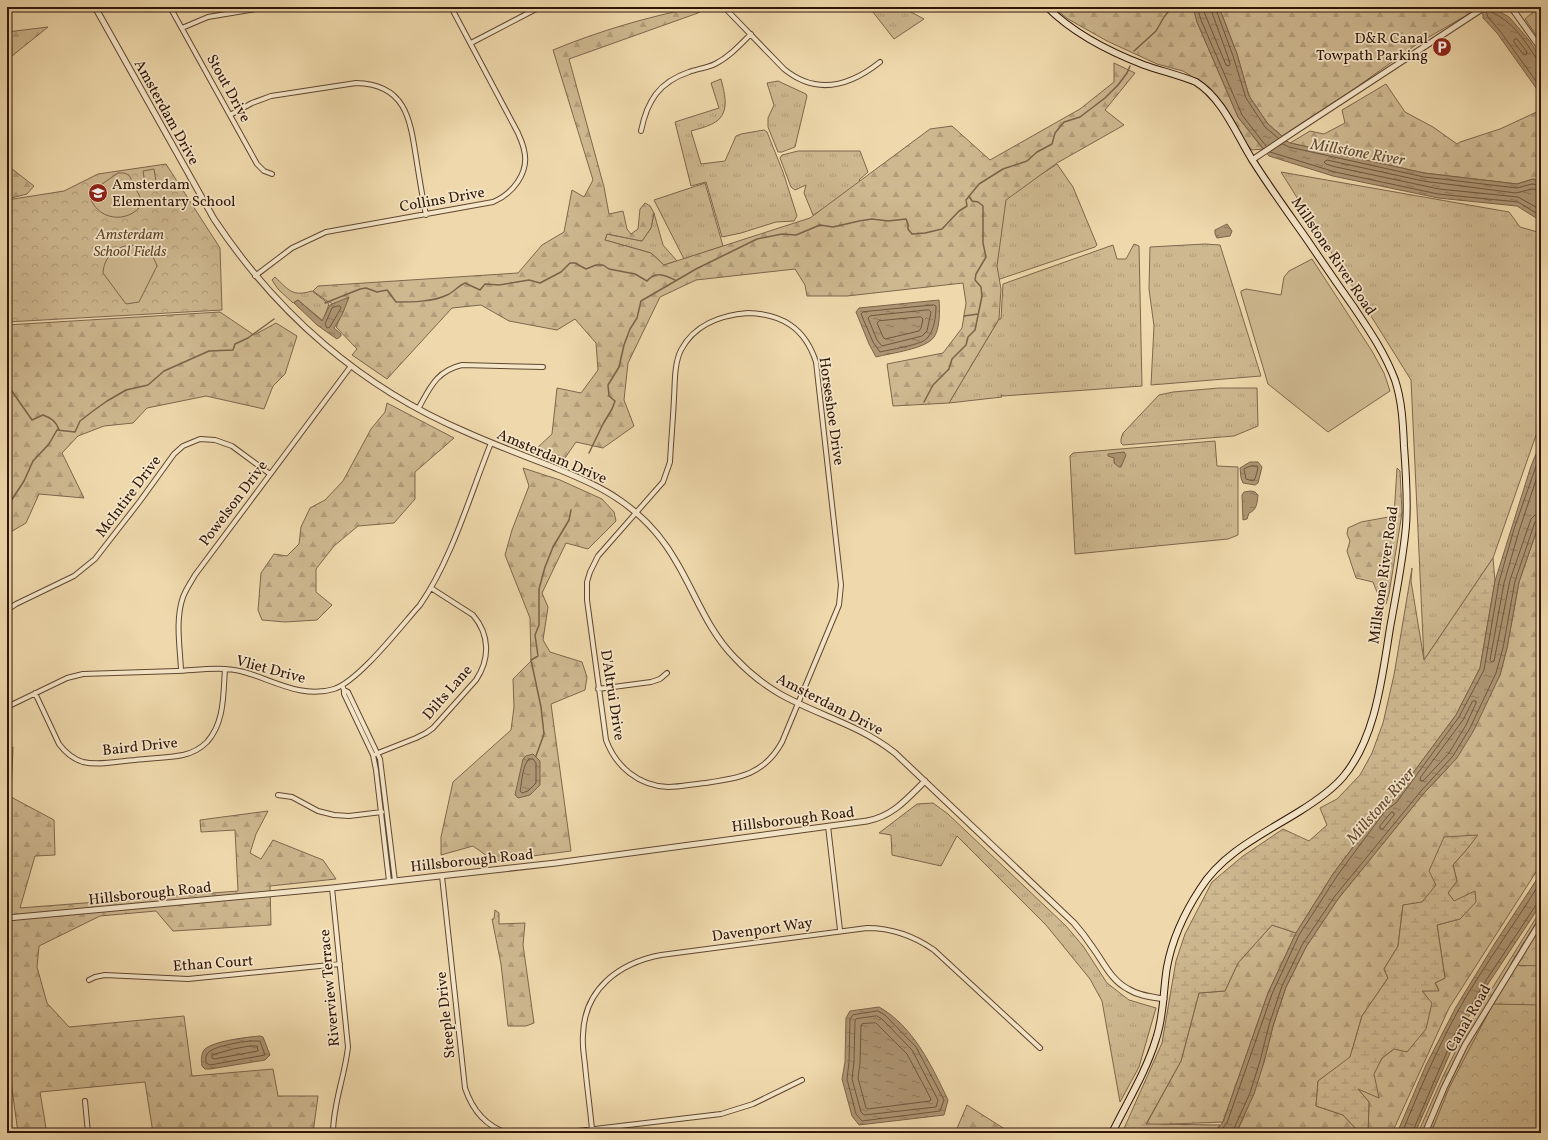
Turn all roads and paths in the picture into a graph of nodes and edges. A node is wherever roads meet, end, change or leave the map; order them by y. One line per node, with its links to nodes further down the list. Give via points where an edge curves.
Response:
1 (95, 7): 20 (street, Amsterdam Drive, via 208,208 228,240)
2 (170, 7): 10 (street, Stout Drive)
3 (268, 7): 10 (street, via 208,17)
4 (451, 7): 12 (street, Collins Drive)
5 (540, 7): 12 (street)
6 (724, 7): 11 (street)
7 (1047, 7): 17 (main road, Millstone River Road, via 1071,27 1109,49 1136,62 1187,78 1204,87 1217,102)
8 (1511, 7): 13 (street)
9 (1483, 9): 17 (street)
10 (182, 28): 15 (street, Stout Drive)
11 (751, 34): 14 (street, via 790,74 814,84 844,83 861,76); 16 (street, via 722,60 678,76 662,88 649,103)
12 (471, 44): 19 (street, Collins Drive, via 518,133 524,152 524,167 518,182 501,199)
13 (1541, 48)
14 (880, 62)
15 (230, 115): 18 (street, Stout Drive, via 257,164); 19 (street, via 271,96 356,83 382,88 399,101 409,119)
16 (641, 131)
17 (1252, 160): 52 (main road, Millstone River Road, via 1367,328 1390,367 1401,412 1406,528 1383,669 1372,719 1362,749 1345,775 1331,789 1315,802 1234,853 1204,882 1191,904 1173,946)
18 (272, 174)
19 (426, 214): 20 (street, Collins Drive, via 326,232 292,248)
20 (256, 276): 21 (street, Amsterdam Drive, via 304,327)
21 (351, 366): 23 (street, Amsterdam Drive); 25 (street, Powelson Drive)
22 (543, 367): 23 (street, via 462,365 448,369 436,378)
23 (418, 409): 24 (street, Amsterdam Drive)
24 (491, 443): 26 (street, Amsterdam Drive, via 589,482 611,494); 27 (street, Vliet Drive)
25 (270, 474): 28 (street, McIntire Drive, via 232,446 215,440 200,439 183,446 174,454 90,563 74,576); 30 (street, Powelson Drive, via 195,575 184,595 180,605 179,621)
26 (636, 513): 33 (street, D'Altrui Drive, via 598,556 587,582 586,600); 35 (street, Amsterdam Drive, via 653,529 669,550 713,630 732,655 758,679); 35 (street, Horseshoe Drive, via 664,482 668,472 679,356 688,340 707,323 734,314 767,315 792,325 807,342 816,362 841,585 839,605)
27 (431, 588): 32 (street, Vliet Drive, via 363,669); 37 (street, Dilts Lane, via 477,620 486,641 486,660 482,672 433,728 416,738)
28 (7, 610)
29 (225, 669): 30 (street, Vliet Drive); 32 (street, Vliet Drive, via 304,691); 34 (street, Baird Drive, via 220,719 214,732 197,750 171,757 102,763 79,760 59,744)
30 (181, 670): 34 (street, Vliet Drive, via 83,674 67,678)
31 (667, 673): 33 (street, via 651,682)
32 (343, 688): 37 (street)
33 (598, 690): 35 (street, D'Altrui Drive, via 604,734 613,756 633,776 650,784 668,787 732,779 759,769 778,750)
34 (34, 693): 36 (street, Vliet Drive)
35 (799, 704): 38 (street, Amsterdam Drive, via 871,736 895,753)
36 (7, 707)
37 (375, 754): 40 (street, via 382,769); 41 (street)
38 (925, 781): 42 (street, Hillsborough Road, via 898,808 886,816); 52 (street, Amsterdam Drive, via 1074,923 1116,980 1138,994)
39 (278, 795): 41 (street, via 292,797 318,811 334,815)
40 (387, 811): 41 (street); 45 (street)
41 (381, 812): 44 (street)
42 (828, 826): 43 (street, Hillsborough Road); 49 (street)
43 (442, 876): 45 (street, Hillsborough Road); 59 (street, Steeple Drive, via 466,1088 470,1101 479,1115 495,1128)
44 (389, 881): 45 (street, Hillsborough Road); 46 (street, Hillsborough Road)
45 (395, 881)
46 (332, 888): 47 (street, Hillsborough Road); 50 (street, Riverview Terrace)
47 (7, 918)
48 (1541, 921): 62 (street, Canal Road, via 1465,1045)
49 (840, 930): 53 (street, Davenport Way, via 887,929 906,934 925,944); 56 (street, Davenport Way, via 648,957 615,973 597,993 584,1025 583,1044)
50 (340, 964): 51 (street, Ethan Court, via 188,979 105,975); 58 (street, Riverview Terrace, via 348,1046 335,1107)
51 (89, 980)
52 (1164, 999): 61 (main road, Millstone River Road, via 1152,1052)
53 (1040, 1048)
54 (802, 1080): 56 (street, via 753,1104 721,1114)
55 (85, 1101): 57 (street)
56 (592, 1129): 60 (street)
57 (88, 1133)
58 (333, 1133)
59 (507, 1133)
60 (561, 1133)
61 (1112, 1133)
62 (1425, 1133)

